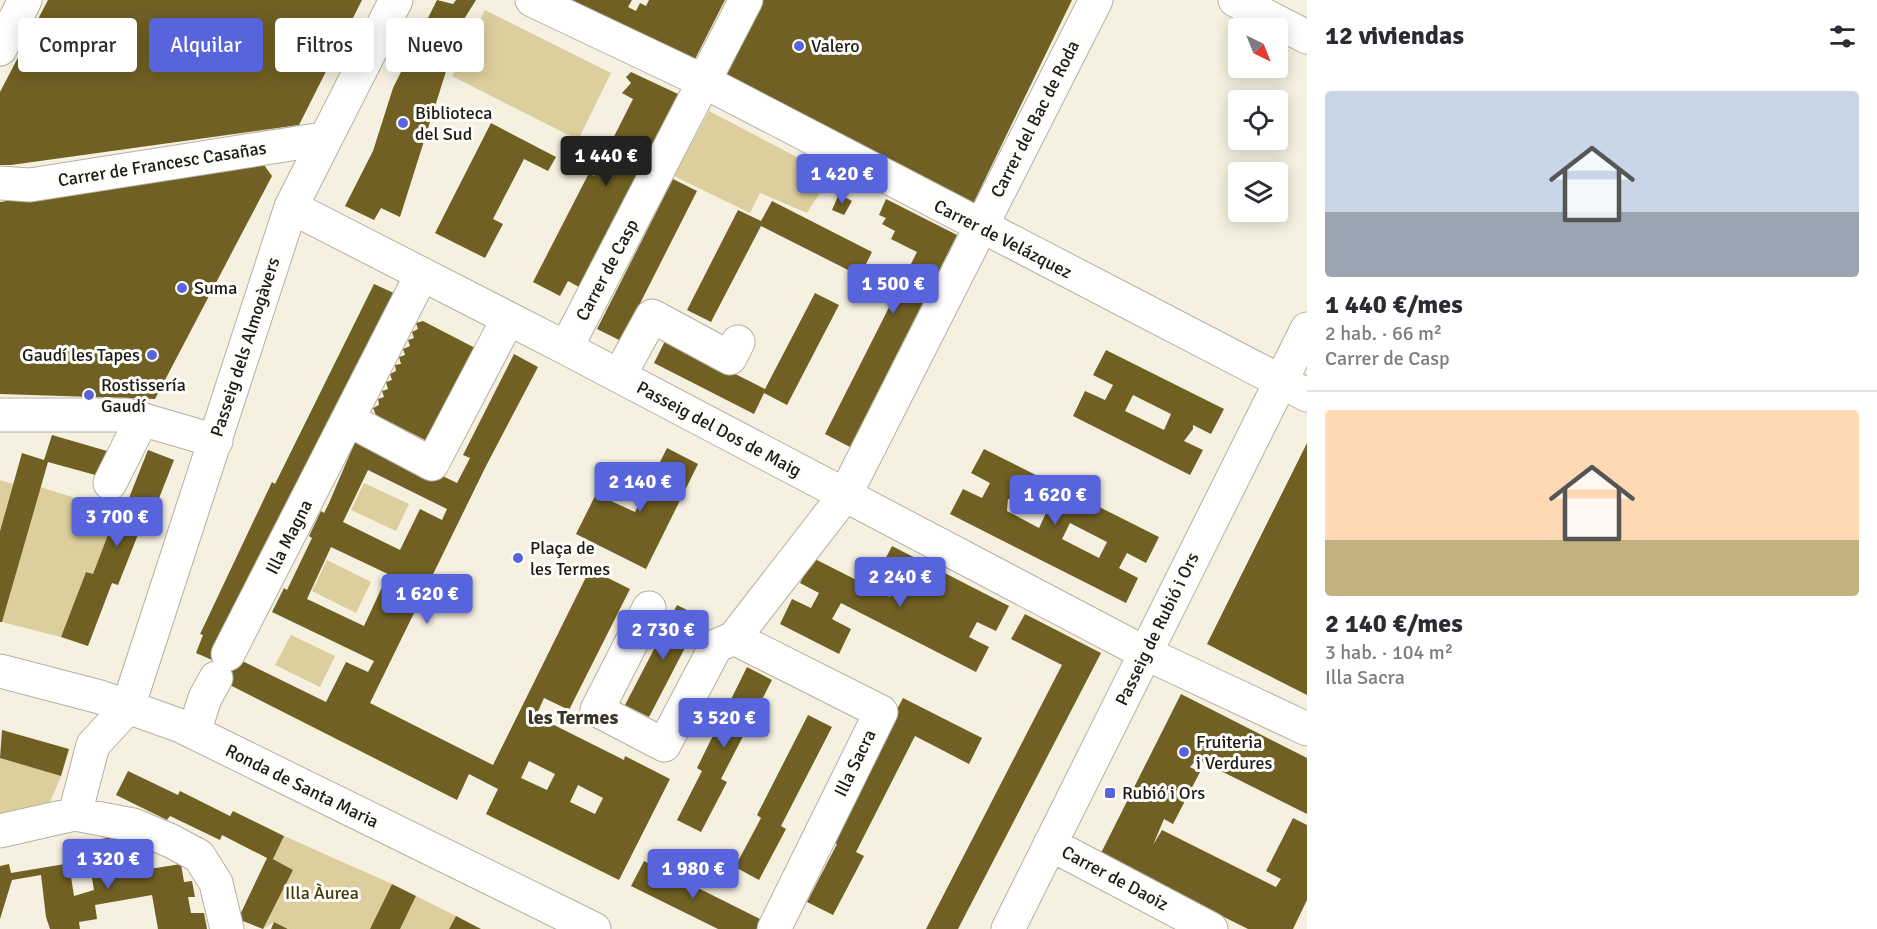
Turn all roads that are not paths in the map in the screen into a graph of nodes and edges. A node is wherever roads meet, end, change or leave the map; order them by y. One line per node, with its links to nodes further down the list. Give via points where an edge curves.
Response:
1 (396, 0): 8 (street, Passeig dels Almogàvers)
2 (532, 0): 7 (street, Carrer de Velázquez)
3 (746, 0): 7 (street, Carrer de Casp)
4 (1096, 0): 11 (street, Carrer del Bac de Roda)
5 (1235, 0): 6 (street)
6 (1307, 38)
7 (705, 82): 11 (street, Carrer de Velázquez); 16 (street, Carrer de Casp)
8 (323, 139): 9 (street, Carrer de Francesc Casañas, via 30,185); 10 (street, Passeig dels Almogàvers)
9 (0, 183)
10 (291, 207): 12 (street, Passeig del Dos de Maig); 22 (street, Passeig dels Almogàvers)
11 (979, 227): 18 (street, Carrer de Velázquez); 24 (street, Carrer del Bac de Roda)
12 (422, 274): 13 (street, Passeig del Dos de Maig); 21 (street, Illa Magna)
13 (508, 319): 16 (street, Passeig del Dos de Maig); 21 (street, via 432,464)
14 (1307, 329): 18 (street, Passeig de Rubió i Ors)
15 (738, 342): 17 (street, via 730,358 652,316)
16 (566, 348): 17 (street, Passeig del Dos de Maig)
17 (619, 376): 24 (street, Passeig del Dos de Maig)
18 (1293, 389): 27 (street, Passeig de Rubió i Ors)
19 (0, 415): 20 (street, via 127,415)
20 (142, 419): 22 (street); 23 (street)
21 (349, 420): 31 (street, Illa Magna, via 205,698)
22 (216, 441): 29 (street, Passeig dels Almogàvers)
23 (110, 483)
24 (845, 495): 26 (street); 27 (street, Passeig del Dos de Maig)
25 (650, 608): 26 (street, via 597,710 664,745 716,646)
26 (734, 638): 37 (street, Illa Sacra, via 881,712)
27 (1145, 653): 30 (street, Passeig del Dos de Maig); 34 (street, Passeig de Rubió i Ors)
28 (0, 671): 29 (street, Ronda de Santa Maria)
29 (128, 707): 31 (street, Ronda de Santa Maria); 32 (street, via 93,746)
30 (1307, 729)
31 (194, 732): 36 (street, Ronda de Santa Maria)
32 (75, 814): 33 (street); 35 (street, via 133,825 199,856 216,883)
33 (0, 831)
34 (1050, 844): 38 (street, Passeig de Rubió i Ors); 39 (street, Carrer de Daoiz)
35 (227, 928)
36 (590, 928)
37 (774, 929)
38 (1008, 929)
39 (1211, 929)

